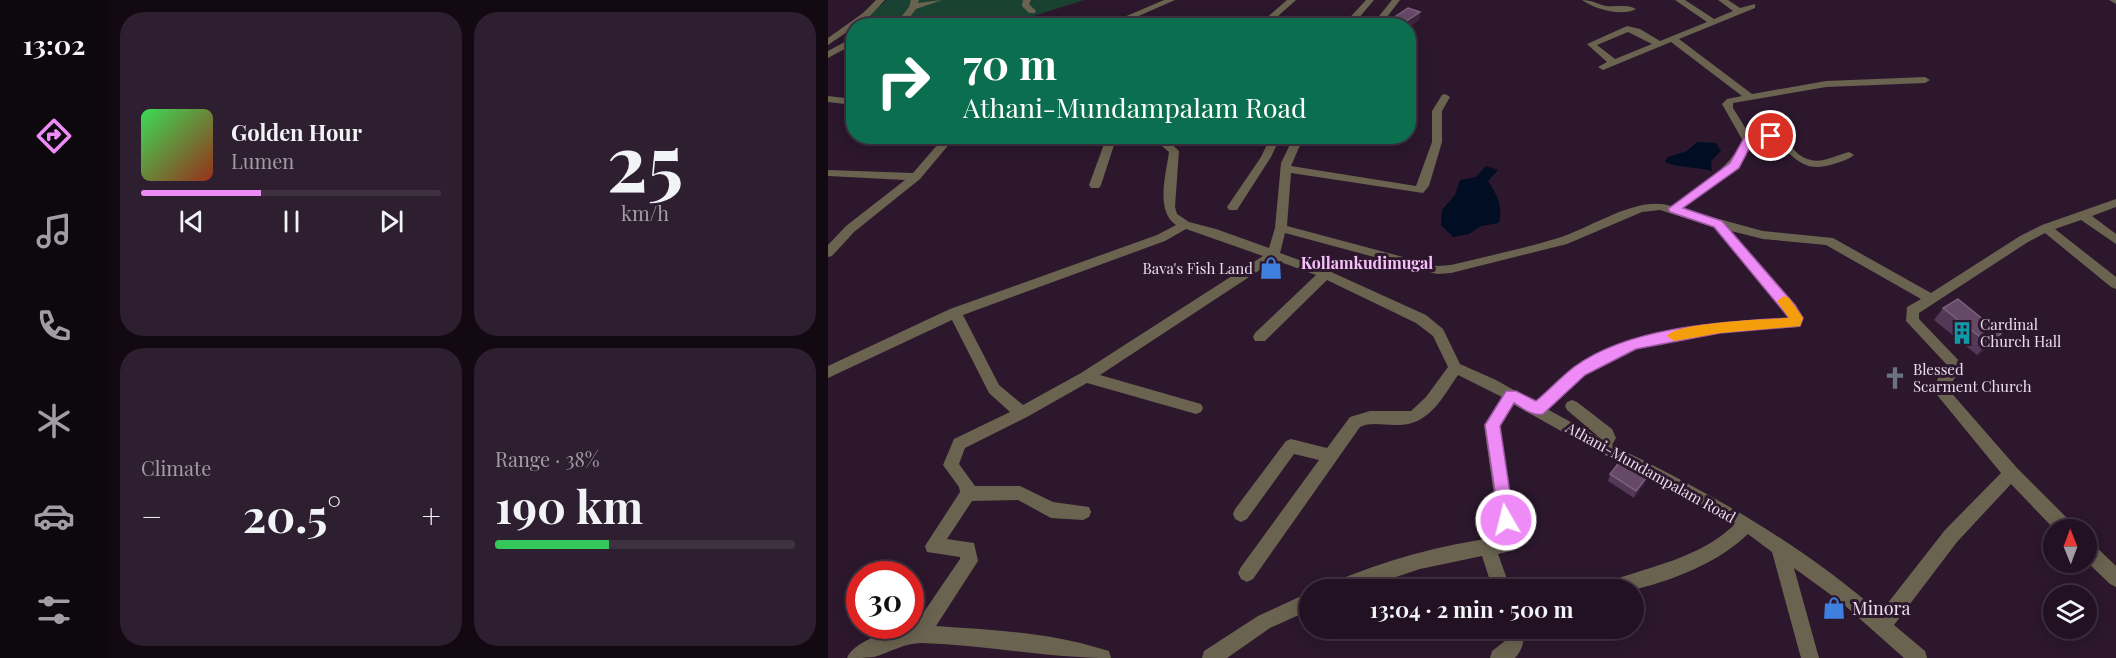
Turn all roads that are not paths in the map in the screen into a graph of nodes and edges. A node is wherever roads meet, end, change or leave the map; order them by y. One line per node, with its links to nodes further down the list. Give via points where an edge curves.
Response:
1 (881, 0): 16 (street)
2 (938, 0): 11 (street)
3 (1026, 0): 14 (street)
4 (1170, 0): 18 (street)
5 (1292, 0): 19 (street)
6 (1370, 0): 20 (street)
7 (1395, 0): 21 (street)
8 (1586, 0): 13 (street, via 1604,8)
9 (1679, 0): 22 (street)
10 (1722, 0): 15 (street)
11 (914, 4): 17 (street)
12 (1752, 6): 15 (street)
13 (1632, 9)
14 (1032, 11)
15 (1739, 11): 22 (street)
16 (862, 18)
17 (904, 18)
18 (1126, 18)
19 (1271, 18)
20 (1355, 18)
21 (1381, 18)
22 (1713, 22): 24 (street)
23 (846, 29): 25 (street)
24 (1673, 39): 26 (street); 33 (street)
25 (828, 42)
26 (1659, 44): 29 (street); 29 (street, via 1627,29 1591,44)
27 (846, 45): 28 (street)
28 (828, 55)
29 (1614, 63): 30 (street)
30 (1603, 67)
31 (1925, 80): 33 (street, via 1826,84)
32 (1445, 97): 43 (street, via 1437,111 1437,142 1419,190)
33 (1749, 97): 36 (street, via 1727,104)
34 (828, 99): 35 (street)
35 (846, 101)
36 (1748, 141): 42 (street, via 1765,136 1776,138 1811,164); 49 (street, via 1735,165)
37 (944, 144): 45 (street)
38 (1109, 144): 46 (street)
39 (1163, 144): 52 (street, via 1174,151 1169,207 1172,216)
40 (1272, 144): 48 (street)
41 (1294, 144): 43 (street)
42 (1849, 155)
43 (1287, 169): 53 (street)
44 (828, 173): 45 (street)
45 (916, 177): 56 (street)
46 (1095, 185)
47 (2116, 203): 50 (street)
48 (1233, 207)
49 (1674, 209): 51 (street); 53 (street, via 1640,209 1563,241 1437,270)
50 (2084, 216): 54 (street); 55 (street)
51 (1718, 224): 60 (street, via 1763,235 1839,244); 69 (street, via 1790,308 1795,323 1720,327 1634,344 1580,371)
52 (1185, 225): 57 (street); 61 (street, via 1161,238)
53 (1281, 228): 57 (street)
54 (2046, 228): 59 (street); 60 (street)
55 (2116, 240)
56 (828, 251)
57 (1273, 255): 58 (street); 65 (street)
58 (1325, 274): 62 (street); 63 (street, via 1421,319 1438,333)
59 (2116, 284)
60 (1931, 299): 73 (street, via 1912,311 1911,316 1956,364 1955,370 1941,382 1940,390)
61 (955, 313): 64 (street); 70 (street, via 994,389)
62 (1260, 337)
63 (1455, 368): 66 (street, Athani-Mundampalam Road); 72 (street, via 1423,412 1407,418 1362,418 1354,422)
64 (828, 372)
65 (1086, 377): 68 (street); 70 (street)
66 (1511, 395): 69 (street, Athani-Mundampalam Road); 80 (street, via 1492,425 1509,544)
67 (1572, 406): 71 (street, via 1607,434)
68 (1196, 408)
69 (1538, 409): 71 (street, Athani-Mundampalam Road)
70 (1022, 413): 74 (street, via 959,444 951,465 967,485)
71 (1604, 448): 78 (street, Athani-Mundampalam Road)
72 (1330, 456): 76 (street, via 1291,446); 82 (street)
73 (2011, 473): 77 (street); 88 (street, via 1952,536)
74 (968, 494): 75 (street, via 1020,493 1052,510); 89 (street, via 933,546 968,549 969,561)
75 (1083, 512)
76 (1240, 514)
77 (2056, 519)
78 (1747, 524): 79 (street, Athani-Mundampalam Road); 86 (street, via 1727,543 1700,558)
79 (1779, 546): 88 (street, Athani-Mundampalam Road); 97 (street)
80 (1486, 547): 84 (street); 85 (street)
81 (2097, 560): 83 (street)
82 (1247, 573)
83 (2116, 578)
84 (1358, 579)
85 (1498, 579)
86 (1640, 579)
87 (1299, 606): 95 (street, via 1264,622)
88 (1881, 626): 98 (street, Athani-Mundampalam Road)
89 (924, 627)
90 (924, 633): 94 (street, via 1051,646)
91 (889, 639): 93 (street)
92 (1516, 639): 96 (street, via 1512,651)
93 (856, 658)
94 (1102, 658)
95 (1211, 658)
96 (1499, 658)
97 (1810, 658)
98 (1918, 658)

